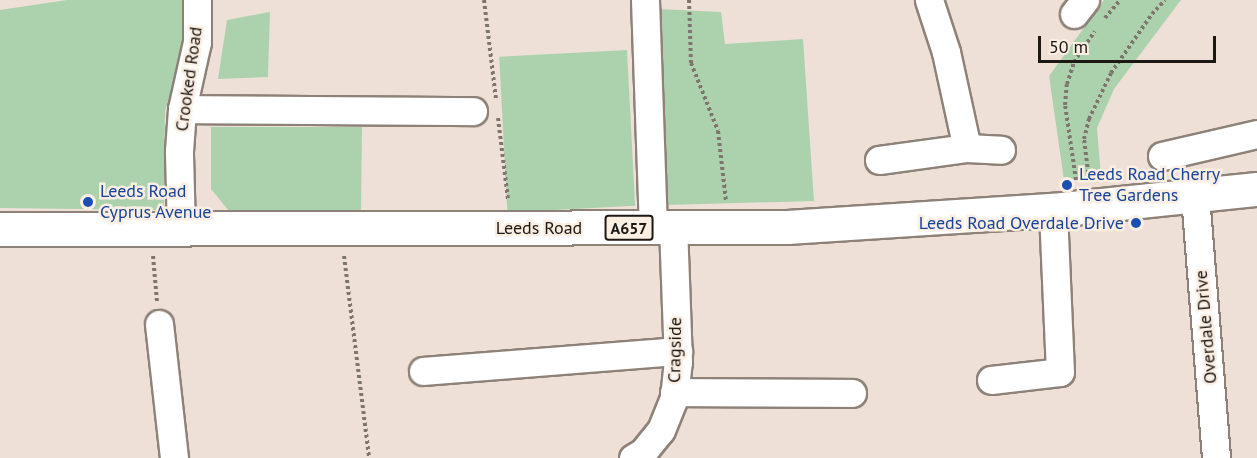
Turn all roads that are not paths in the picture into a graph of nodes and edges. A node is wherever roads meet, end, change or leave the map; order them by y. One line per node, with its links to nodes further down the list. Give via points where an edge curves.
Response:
1 (197, 0): 4 (street, Crooked Road, via 197,42)
2 (645, 0): 14 (street, Cragside)
3 (929, 0): 7 (street, via 946,51)
4 (182, 110): 5 (street); 16 (street, Crooked Road)
5 (473, 111)
6 (1257, 134): 9 (street)
7 (967, 148): 8 (street); 10 (street)
8 (1001, 150)
9 (1162, 156)
10 (879, 160)
11 (1257, 189): 12 (main road, Leeds Road / A657)
12 (1195, 196): 13 (main road, Leeds Road / A657); 25 (street, Overdale Drive)
13 (1075, 208): 14 (main road, Leeds Road / A657, via 787,227); 20 (street, via 1060,372)
14 (663, 228): 16 (main road, Leeds Road / A657); 18 (street, Cragside)
15 (0, 229): 16 (main road, Leeds Road / A657)
16 (166, 230)
17 (159, 324): 23 (street)
18 (678, 351): 19 (street); 21 (street, Cragside)
19 (423, 371)
20 (992, 380)
21 (674, 392): 22 (street); 24 (street, Cragside, via 661,430)
22 (852, 393)
23 (174, 458)
24 (633, 458)
25 (1216, 458)

